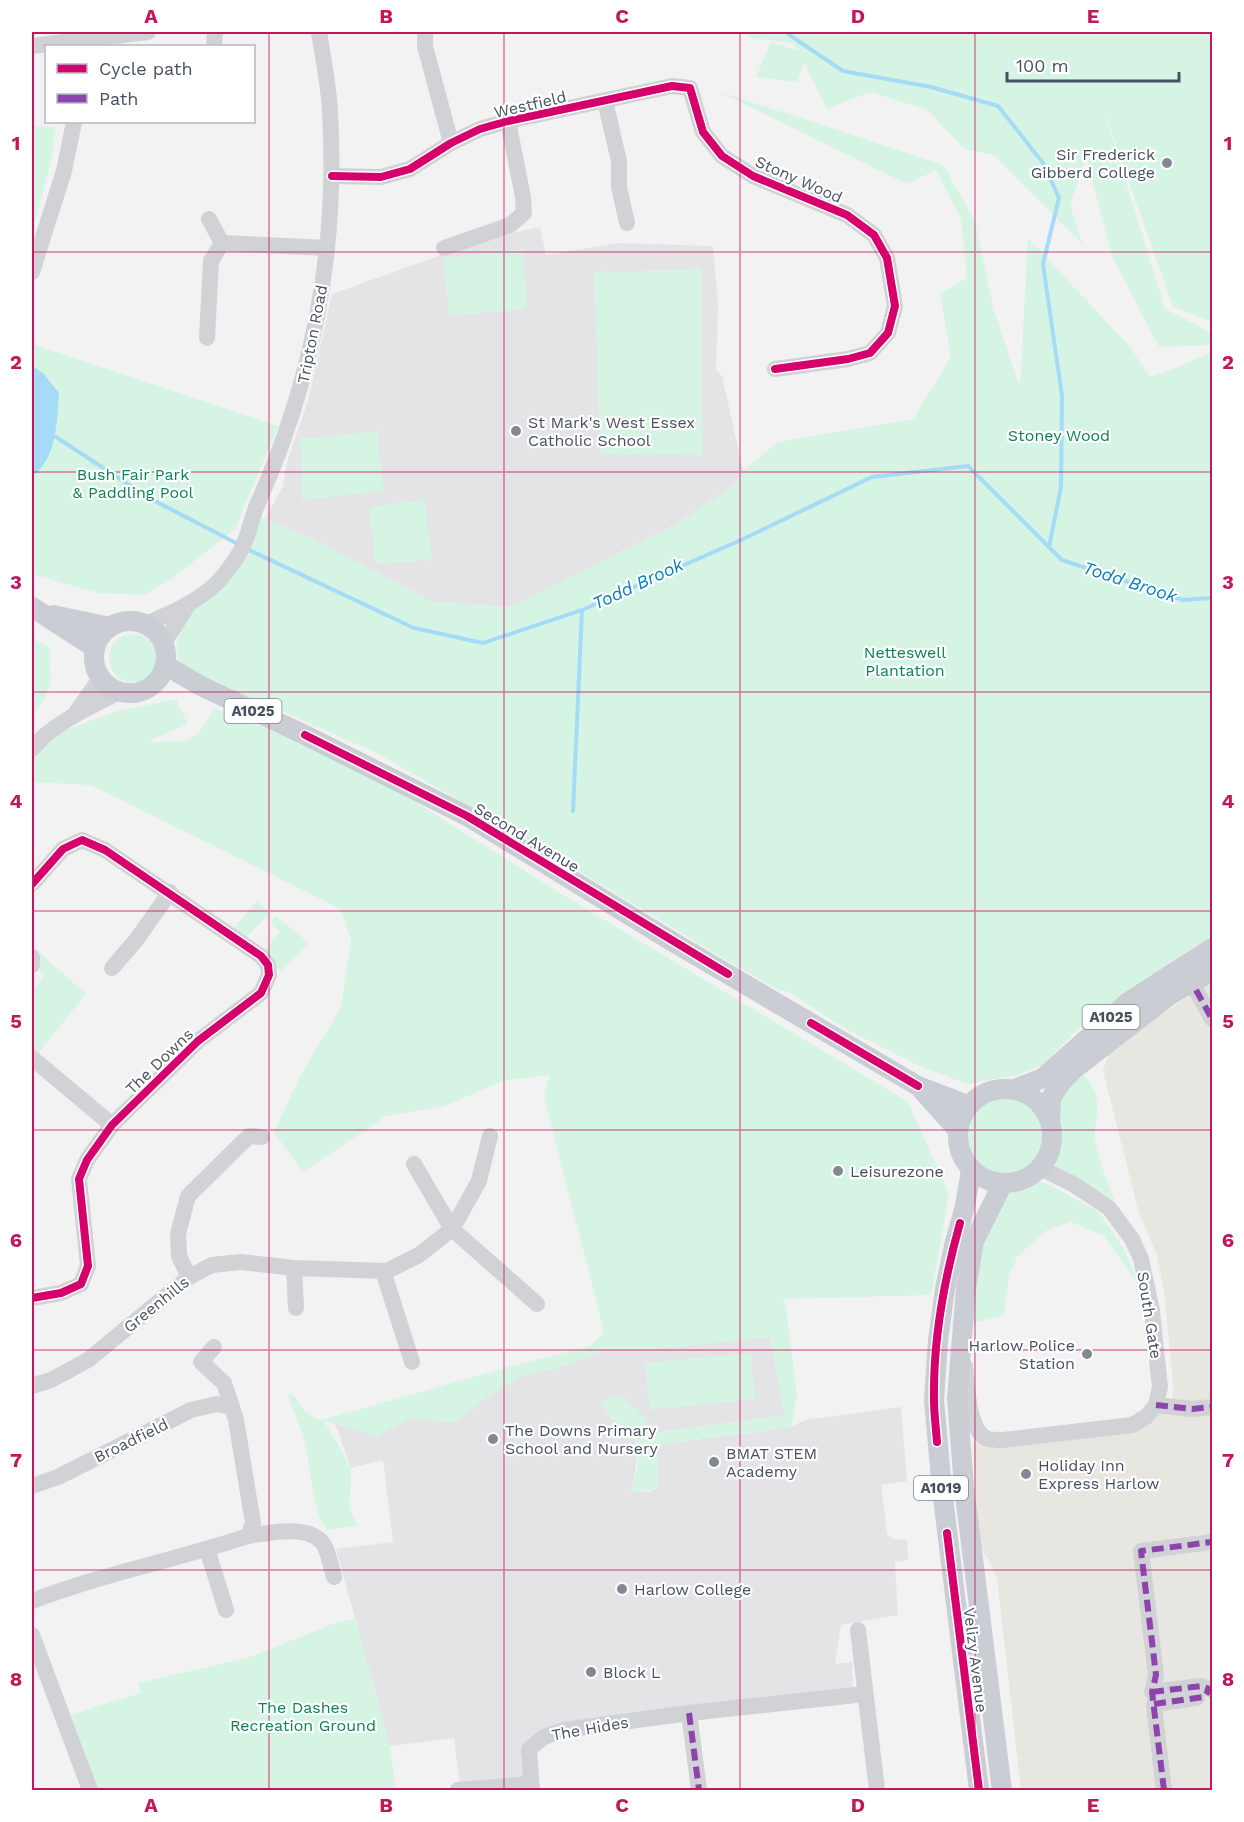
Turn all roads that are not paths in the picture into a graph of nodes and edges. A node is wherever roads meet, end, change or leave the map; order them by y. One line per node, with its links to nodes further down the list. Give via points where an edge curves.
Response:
1 (143, 32): 2 (street); 5 (street)
2 (148, 32)
3 (319, 32): 12 (street, Tripton Road, via 330,111)
4 (424, 32): 11 (street)
5 (71, 44): 6 (street)
6 (52, 45)
7 (672, 86): 8 (street, Westfield); 20 (street, Stony Wood, via 690,88 703,132 722,156 753,176 848,215 874,235 887,258 895,306 888,333 870,353)
8 (605, 101): 9 (street, Westfield); 14 (street, via 619,161 619,187)
9 (508, 121): 11 (street, Westfield); 17 (street, Westfield, via 524,213 510,225)
10 (74, 123): 18 (street, via 64,171)
11 (451, 143): 12 (street, Westfield, via 410,169 381,177)
12 (332, 176): 16 (street, Tripton Road)
13 (209, 219): 15 (street)
14 (627, 223)
15 (222, 243): 16 (street); 19 (street, via 211,261)
16 (327, 248): 21 (street, Tripton Road, via 321,296 300,390 242,549 217,583)
17 (444, 248)
18 (32, 272)
19 (207, 338)
20 (776, 369)
21 (188, 604): 23 (street, Tripton Road); 25 (street, Tripton Road)
22 (37, 610): 24 (main road); 26 (main road)
23 (146, 624): 24 (main road, via 128,621); 25 (main road)
24 (110, 627): 26 (main road)
25 (164, 643): 27 (main road)
26 (95, 648): 28 (main road)
27 (161, 673): 29 (main road, via 140,691); 42 (main road, Second Avenue / A1025, via 305,735 467,816)
28 (100, 677): 29 (main road); 30 (street)
29 (121, 691): 30 (street)
30 (75, 714): 31 (street)
31 (32, 749)
32 (32, 884): 33 (street, The Downs, via 63,849 82,840 105,850)
33 (170, 892): 37 (street); 46 (street, The Downs, via 261,956 268,965 268,980 261,993 198,1041)
34 (1212, 948): 43 (main road, A1025, via 1127,1003 1043,1078)
35 (32, 957): 36 (street)
36 (32, 965)
37 (112, 968)
38 (1212, 971): 45 (main road, A1025, via 1170,995 1074,1069 1052,1098)
39 (1196, 990): 40 (street)
40 (1212, 1020)
41 (32, 1058): 46 (street)
42 (918, 1086): 44 (main road, Second Avenue / A1025); 47 (main road, Second Avenue / A1025)
43 (1015, 1089): 44 (main road, via 985,1093); 45 (main road, via 1039,1103)
44 (968, 1105): 47 (main road)
45 (1050, 1120): 51 (main road, via 1051,1149)
46 (112, 1125): 58 (street, The Downs, via 87,1160 79,1179 88,1266 81,1284 61,1293)
47 (957, 1129): 52 (main road, via 959,1149)
48 (490, 1136): 54 (street, Greenhills, via 479,1181)
49 (262, 1137): 57 (street, via 249,1136 188,1196 178,1234 179,1256)
50 (414, 1164): 54 (street)
51 (1040, 1168): 53 (main road, via 1023,1180); 65 (street, South Gate, via 1109,1208 1132,1239 1141,1258 1152,1311 1160,1387)
52 (971, 1170): 53 (main road); 86 (main road, Velizy Avenue / A1019, via 945,1289 934,1401)
53 (1003, 1184): 61 (main road, Velizy Avenue / A1019, via 974,1240)
54 (453, 1229): 56 (street, Greenhills, via 419,1255); 59 (street)
55 (294, 1268): 56 (street, Greenhills); 57 (street, Greenhills, via 241,1262 212,1265); 60 (street)
56 (383, 1271): 63 (street)
57 (189, 1277): 64 (street, Greenhills, via 88,1360)
58 (32, 1298)
59 (537, 1304)
60 (296, 1308)
61 (962, 1341): 65 (street, via 975,1424 988,1439 1132,1425); 87 (main road, Velizy Avenue / A1019, via 957,1398 964,1487)
62 (214, 1347): 66 (street, via 201,1362 224,1383)
63 (412, 1362)
64 (32, 1386)
65 (1156, 1405): 67 (street)
66 (232, 1407): 68 (street, Broadfield, via 217,1404 191,1410 58,1477); 69 (street, via 253,1523)
67 (1212, 1407)
68 (32, 1486)
69 (248, 1536): 71 (street); 72 (street, via 292,1531 313,1535 324,1545)
70 (1212, 1542): 79 (street, via 1142,1551 1156,1675)
71 (207, 1549): 73 (street, via 74,1585); 74 (street)
72 (334, 1577)
73 (32, 1601)
74 (226, 1610)
75 (858, 1630): 78 (street)
76 (33, 1641): 83 (street)
77 (1211, 1690): 79 (street, via 1204,1697)
78 (865, 1694): 80 (street, The Hides); 85 (street)
79 (1153, 1701): 88 (street)
80 (689, 1713): 81 (street, The Hides, via 563,1730 544,1737 529,1749); 84 (street)
81 (532, 1787): 82 (street, The Hides)
82 (458, 1790)
83 (90, 1791)
84 (699, 1791)
85 (877, 1791)
86 (979, 1791)
87 (1002, 1791)
88 (1164, 1791)

